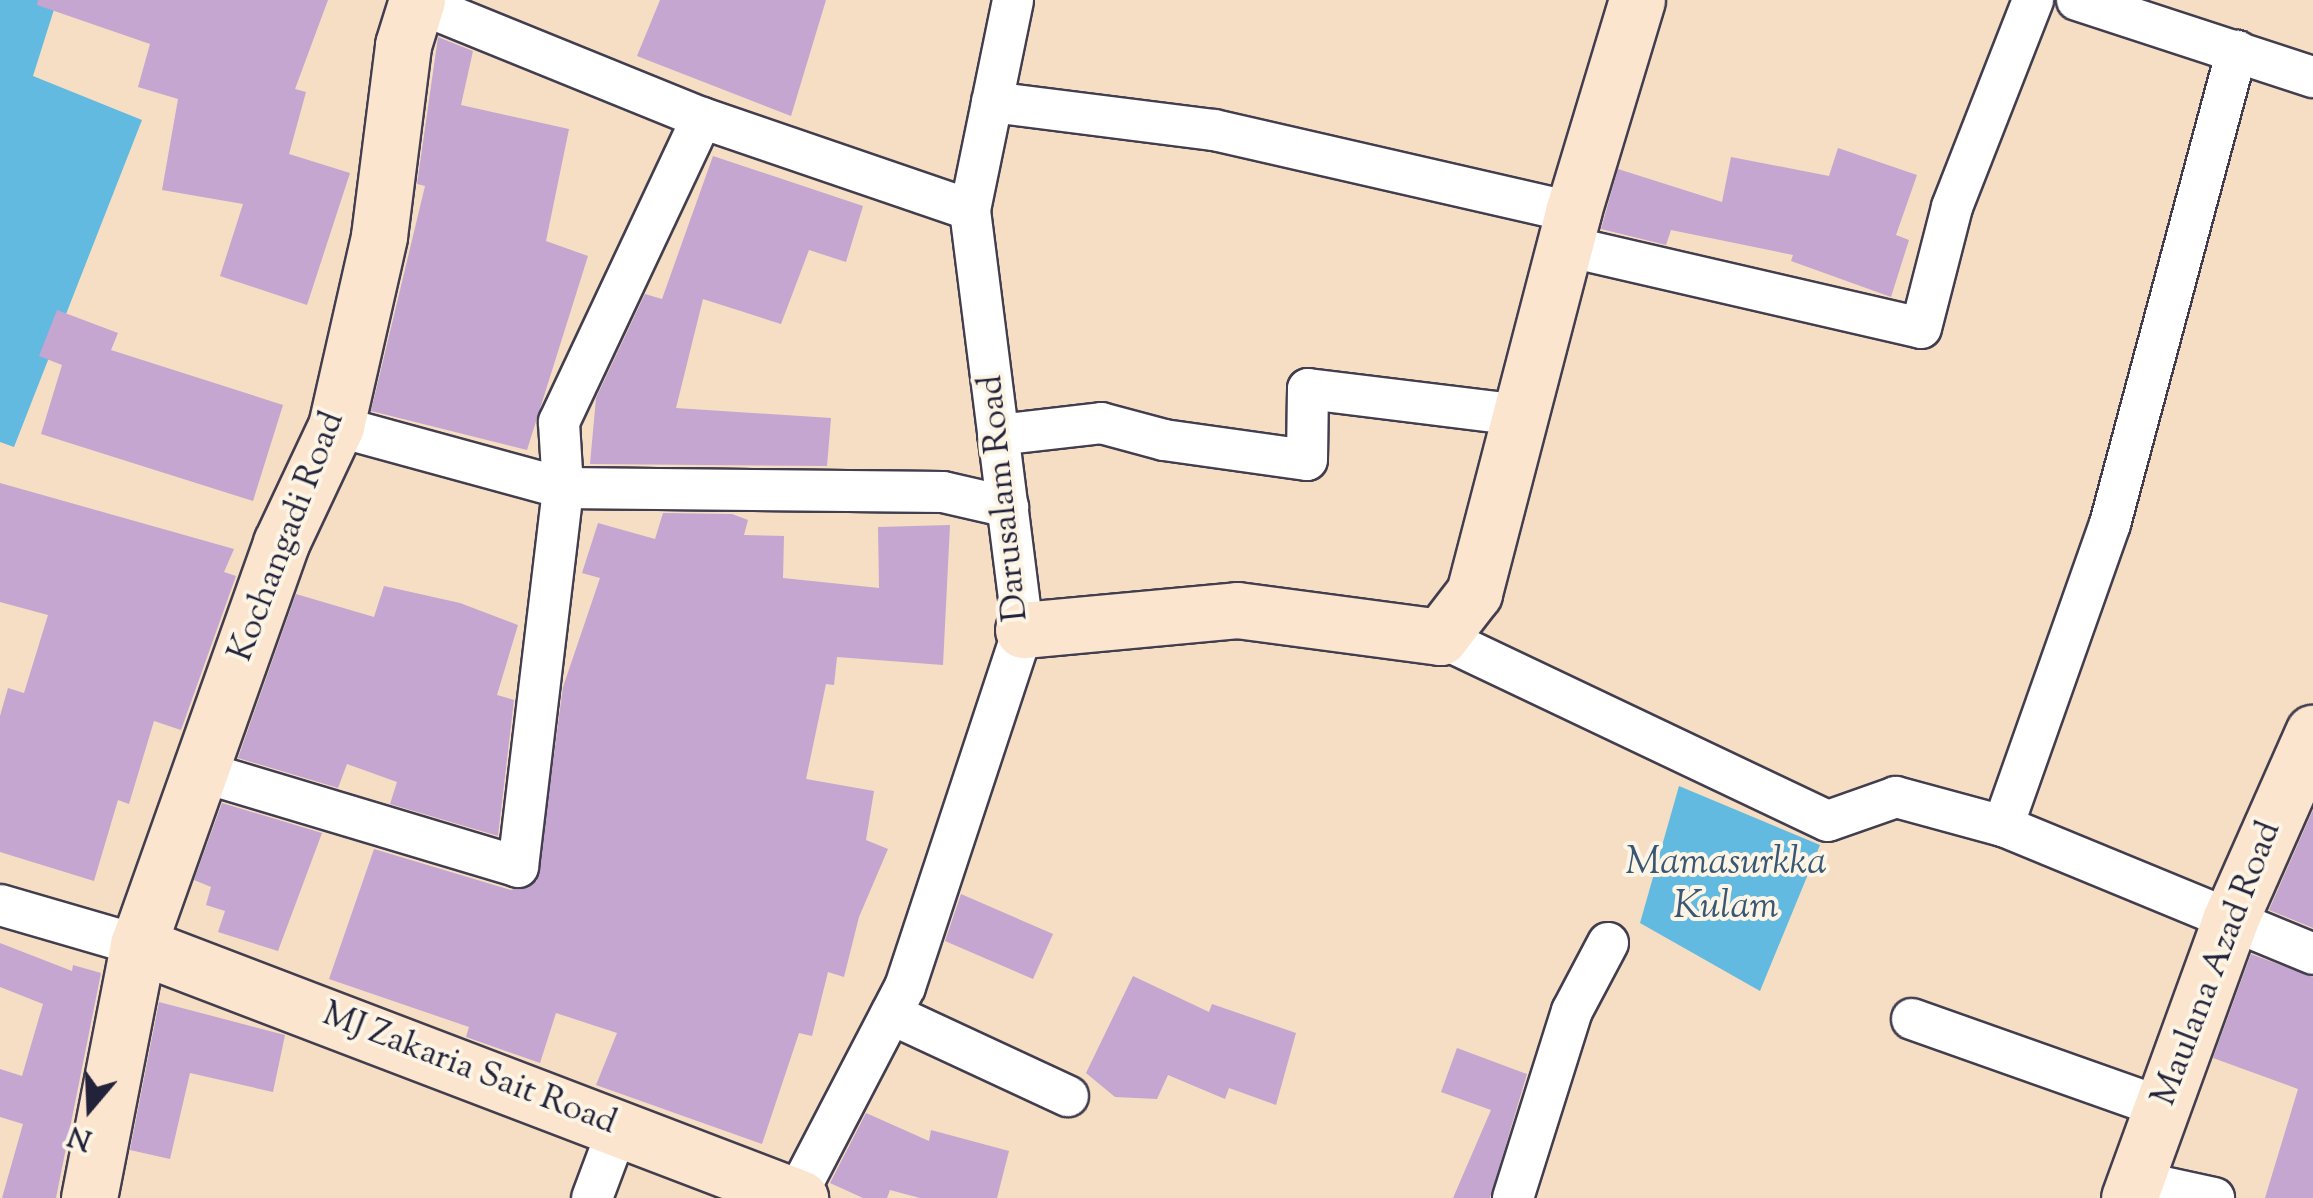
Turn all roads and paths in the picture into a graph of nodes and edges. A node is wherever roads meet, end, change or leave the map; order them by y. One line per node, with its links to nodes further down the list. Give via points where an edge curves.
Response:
1 (1012, 0): 9 (street, Darusalam Road)
2 (1637, 0): 12 (street)
3 (2033, 0): 12 (street, via 1952,207 1921,328)
4 (2077, 0): 6 (street)
5 (417, 1): 10 (street); 14 (street, Kochangadi Road, via 403,45 379,236)
6 (2186, 16): 7 (street)
7 (2237, 51): 8 (street); 22 (street, via 2110,524)
8 (2313, 77)
9 (992, 102): 11 (street, Darusalam Road); 12 (street, via 1214,130)
10 (702, 118): 11 (street); 16 (street, via 558,422)
11 (970, 210): 15 (street, Darusalam Road)
12 (1569, 229): 13 (street)
13 (1521, 415): 15 (street, via 1308,388 1308,460 1164,440 1101,423); 19 (street, via 1474,593)
14 (336, 426): 16 (street); 21 (street, Kochangadi Road, via 281,542)
15 (998, 435): 17 (street, Darusalam Road)
16 (563, 488): 17 (street, via 944,492); 21 (street, via 518,867)
17 (1008, 507): 18 (street, Darusalam Road)
18 (1023, 630): 19 (street, via 1237,610); 28 (street, Darusalam Road)
19 (1440, 637): 22 (street, via 1828,821 1896,796)
20 (2313, 733): 24 (street, Maulana Azad Road)
21 (199, 771): 26 (street, Kochangadi Road)
22 (2002, 826): 24 (street)
23 (0, 905): 26 (street)
24 (2230, 920): 27 (street); 31 (street, Maulana Azad Road)
25 (1608, 943): 37 (street, via 1572,1011)
26 (138, 946): 32 (street, MJ Zakaria Sait Road); 34 (street, Kochangadi Road)
27 (2313, 954)
28 (891, 1014): 30 (street); 36 (street, Darusalam Road)
29 (1912, 1019): 31 (street)
30 (1068, 1096)
31 (2161, 1108): 33 (street, Maulana Azad Road)
32 (619, 1126): 35 (street); 36 (street, MJ Zakaria Sait Road)
33 (2133, 1190): 38 (street)
34 (89, 1198)
35 (592, 1198)
36 (797, 1198)
37 (1513, 1198)
38 (2214, 1198)

